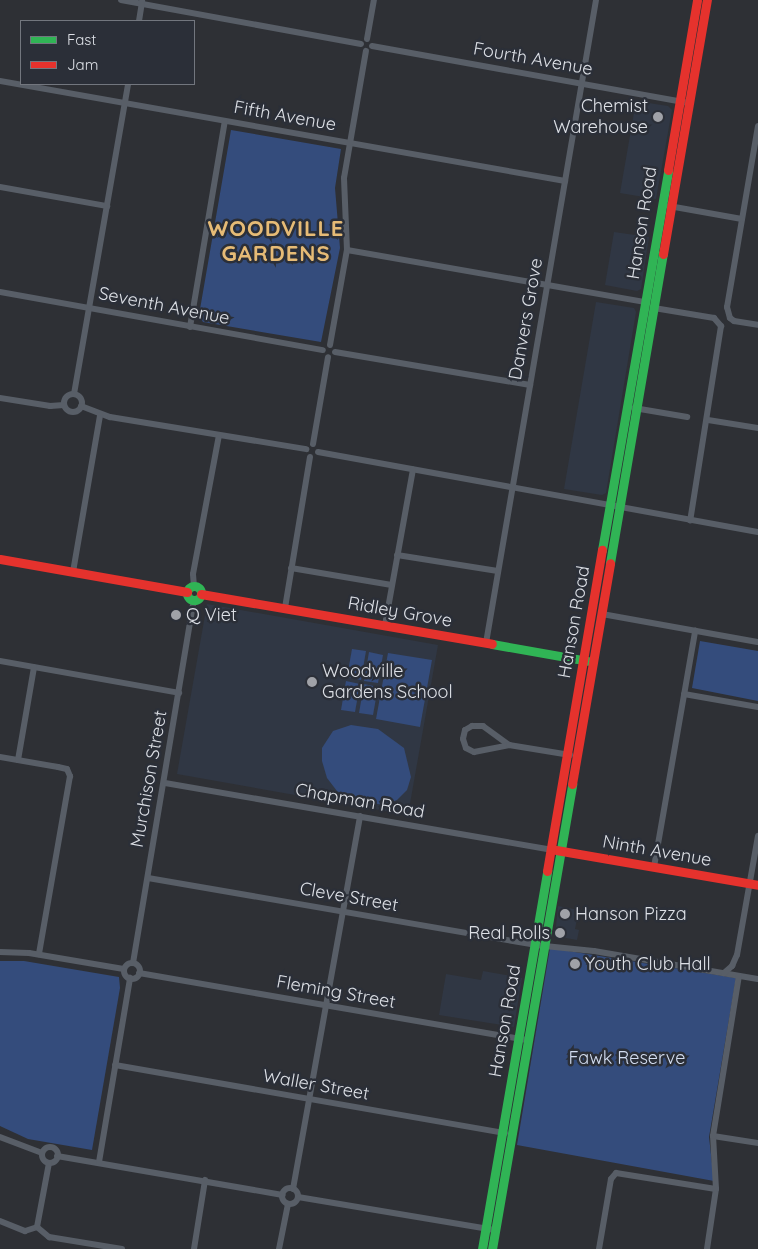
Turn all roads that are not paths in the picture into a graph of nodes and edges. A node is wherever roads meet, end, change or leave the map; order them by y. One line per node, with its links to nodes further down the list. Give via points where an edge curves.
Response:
1 (121, 0): 5 (street)
2 (374, 0): 7 (street)
3 (596, 0): 12 (street, Danvers Grove)
4 (700, 0): 16 (main road, Hanson Road); 17 (main road, Hanson Road)
5 (142, 2): 6 (street); 8 (street)
6 (138, 20)
7 (367, 39): 8 (street); 9 (street)
8 (361, 44): 10 (street)
9 (372, 46): 10 (street); 12 (street, Fourth Avenue)
10 (366, 50): 21 (street)
11 (0, 81): 13 (street, Fifth Avenue)
12 (582, 83): 16 (street, Fourth Avenue); 22 (street, Danvers Grove)
13 (20, 85)
14 (22, 85): 18 (street, Fifth Avenue)
15 (128, 85): 18 (street)
16 (679, 101): 17 (street, Fourth Avenue); 25 (main road, Hanson Road)
17 (689, 103): 25 (main road, Hanson Road)
18 (125, 104): 19 (street, Fifth Avenue); 24 (street)
19 (225, 121): 21 (street, Fifth Avenue); 34 (street)
20 (758, 126): 26 (street)
21 (349, 142): 22 (street, Fifth Avenue); 27 (street, via 343,185)
22 (565, 180): 28 (street, Danvers Grove)
23 (0, 187): 24 (street)
24 (108, 206): 31 (street)
25 (667, 206): 26 (street); 30 (main road, Hanson Road); 32 (main road, Hanson Road)
26 (742, 219): 33 (street, via 727,307 730,318)
27 (347, 250): 28 (street); 35 (street)
28 (547, 285): 30 (street); 39 (street, Danvers Grove)
29 (0, 292): 31 (street, Seventh Avenue)
30 (646, 302): 32 (main road); 44 (main road, Hanson Road)
31 (89, 307): 34 (street, Seventh Avenue); 40 (street)
32 (654, 308): 44 (main road, Hanson Road); 47 (street, via 714,318 720,323 722,335)
33 (758, 325)
34 (190, 327): 36 (street, Seventh Avenue)
35 (330, 345): 36 (street); 37 (street)
36 (323, 350): 38 (street)
37 (335, 352): 38 (street); 39 (street)
38 (328, 357): 50 (street)
39 (530, 385): 55 (street, Danvers Grove)
40 (74, 394): 42 (street, via 66,397); 43 (street, via 80,397)
41 (0, 398): 42 (street, via 50,406)
42 (64, 405): 43 (street, via 74,412)
43 (81, 406): 45 (street)
44 (632, 407): 46 (street); 56 (main road, Hanson Road)
45 (100, 414): 49 (street); 62 (street)
46 (687, 417)
47 (708, 420): 48 (street); 57 (street)
48 (758, 428)
49 (219, 435): 51 (street); 65 (street)
50 (313, 444): 51 (street); 52 (street)
51 (306, 449): 53 (street)
52 (318, 452): 53 (street); 54 (street)
53 (310, 457): 61 (street)
54 (413, 470): 55 (street); 59 (street)
55 (513, 487): 56 (street); 63 (street, Danvers Grove)
56 (615, 506): 57 (street); 68 (main road, Hanson Road); 69 (main road, Hanson Road)
57 (690, 520): 58 (street)
58 (758, 532)
59 (397, 555): 63 (street); 64 (street)
60 (0, 559): 62 (main road)
61 (291, 568): 64 (street); 67 (street)
62 (73, 572): 65 (main road)
63 (498, 572): 73 (street, Danvers Grove)
64 (392, 585): 70 (street)
65 (190, 589): 66 (main road); 66 (main road, via 188,598)
66 (198, 597): 67 (main road, Ridley Grove); 77 (street, Murchison Street)
67 (285, 608): 70 (main road, Ridley Grove)
68 (593, 608): 69 (main road); 75 (main road, Hanson Road)
69 (602, 614): 71 (street); 75 (main road, Hanson Road)
70 (384, 625): 73 (main road, Ridley Grove)
71 (695, 631): 72 (street); 78 (street)
72 (758, 642)
73 (486, 643): 75 (main road, Ridley Grove)
74 (0, 661): 76 (street)
75 (588, 661): 81 (main road, Hanson Road)
76 (34, 667): 77 (street); 83 (street)
77 (180, 693): 84 (street, Murchison Street)
78 (684, 694): 79 (street); 88 (street)
79 (758, 707)
80 (509, 745): 80 (street, via 474,752 466,748 465,730 483,726); 81 (street)
81 (572, 755): 87 (main road, Hanson Road)
82 (0, 757): 83 (street)
83 (18, 760): 95 (street, via 67,769 70,776)
84 (165, 782): 85 (street, Chapman Road); 89 (street, Murchison Street)
85 (360, 816): 87 (street, Chapman Road); 91 (street)
86 (758, 836): 90 (street)
87 (556, 850): 88 (main road, Ninth Avenue); 92 (main road, Hanson Road); 93 (main road, Hanson Road)
88 (654, 867): 90 (main road, Ninth Avenue)
89 (148, 878): 91 (street, Cleve Street); 96 (street, Murchison Street)
90 (754, 884): 99 (street, via 738,955)
91 (342, 911): 93 (street, Cleve Street); 103 (street)
92 (545, 944): 93 (street, Cleve Street); 99 (street, Cleve Street); 105 (main road, Hanson Road)
93 (535, 945): 104 (main road, Hanson Road)
94 (0, 952): 95 (street)
95 (39, 954): 97 (street)
96 (133, 963): 97 (street); 98 (street)
97 (124, 969): 101 (street)
98 (139, 973): 101 (street); 103 (street, Fleming Street)
99 (724, 974): 100 (street, Cleve Street)
100 (739, 976): 102 (street, Cleve Street); 110 (street)
101 (130, 978): 106 (street)
102 (758, 979)
103 (326, 1005): 104 (street, Fleming Street); 107 (street)
104 (518, 1038): 105 (street, Fleming Street); 108 (main road, Hanson Road)
105 (528, 1040): 109 (main road, Hanson Road)
106 (114, 1065): 107 (street, Waller Street); 116 (street)
107 (309, 1099): 108 (street, Waller Street); 118 (street)
108 (502, 1132): 109 (street, Waller Street); 125 (main road, Hanson Road)
109 (512, 1134): 126 (main road, Hanson Road)
110 (713, 1136): 112 (street); 119 (street)
111 (0, 1137): 113 (street)
112 (758, 1143)
113 (42, 1153): 114 (street, via 52,1148); 115 (street, via 43,1159)
114 (57, 1156): 115 (street); 116 (street)
115 (49, 1162): 124 (street)
116 (99, 1162): 117 (street)
117 (205, 1180): 120 (street); 129 (street)
118 (293, 1189): 120 (street, via 286,1190); 121 (street)
119 (716, 1189): 133 (street, via 619,1172 612,1176); 134 (street)
120 (283, 1195): 122 (street)
121 (298, 1197): 122 (street); 125 (street)
122 (288, 1204): 130 (street)
123 (0, 1221): 124 (street, via 25,1231)
124 (36, 1227): 127 (street, via 49,1237)
125 (485, 1228): 126 (street); 131 (main road, Hanson Road)
126 (496, 1230): 132 (main road, Hanson Road)
127 (106, 1248): 128 (street)
128 (122, 1249)
129 (194, 1249)
130 (279, 1249)
131 (482, 1249)
132 (492, 1249)
133 (599, 1249)
134 (707, 1249)

